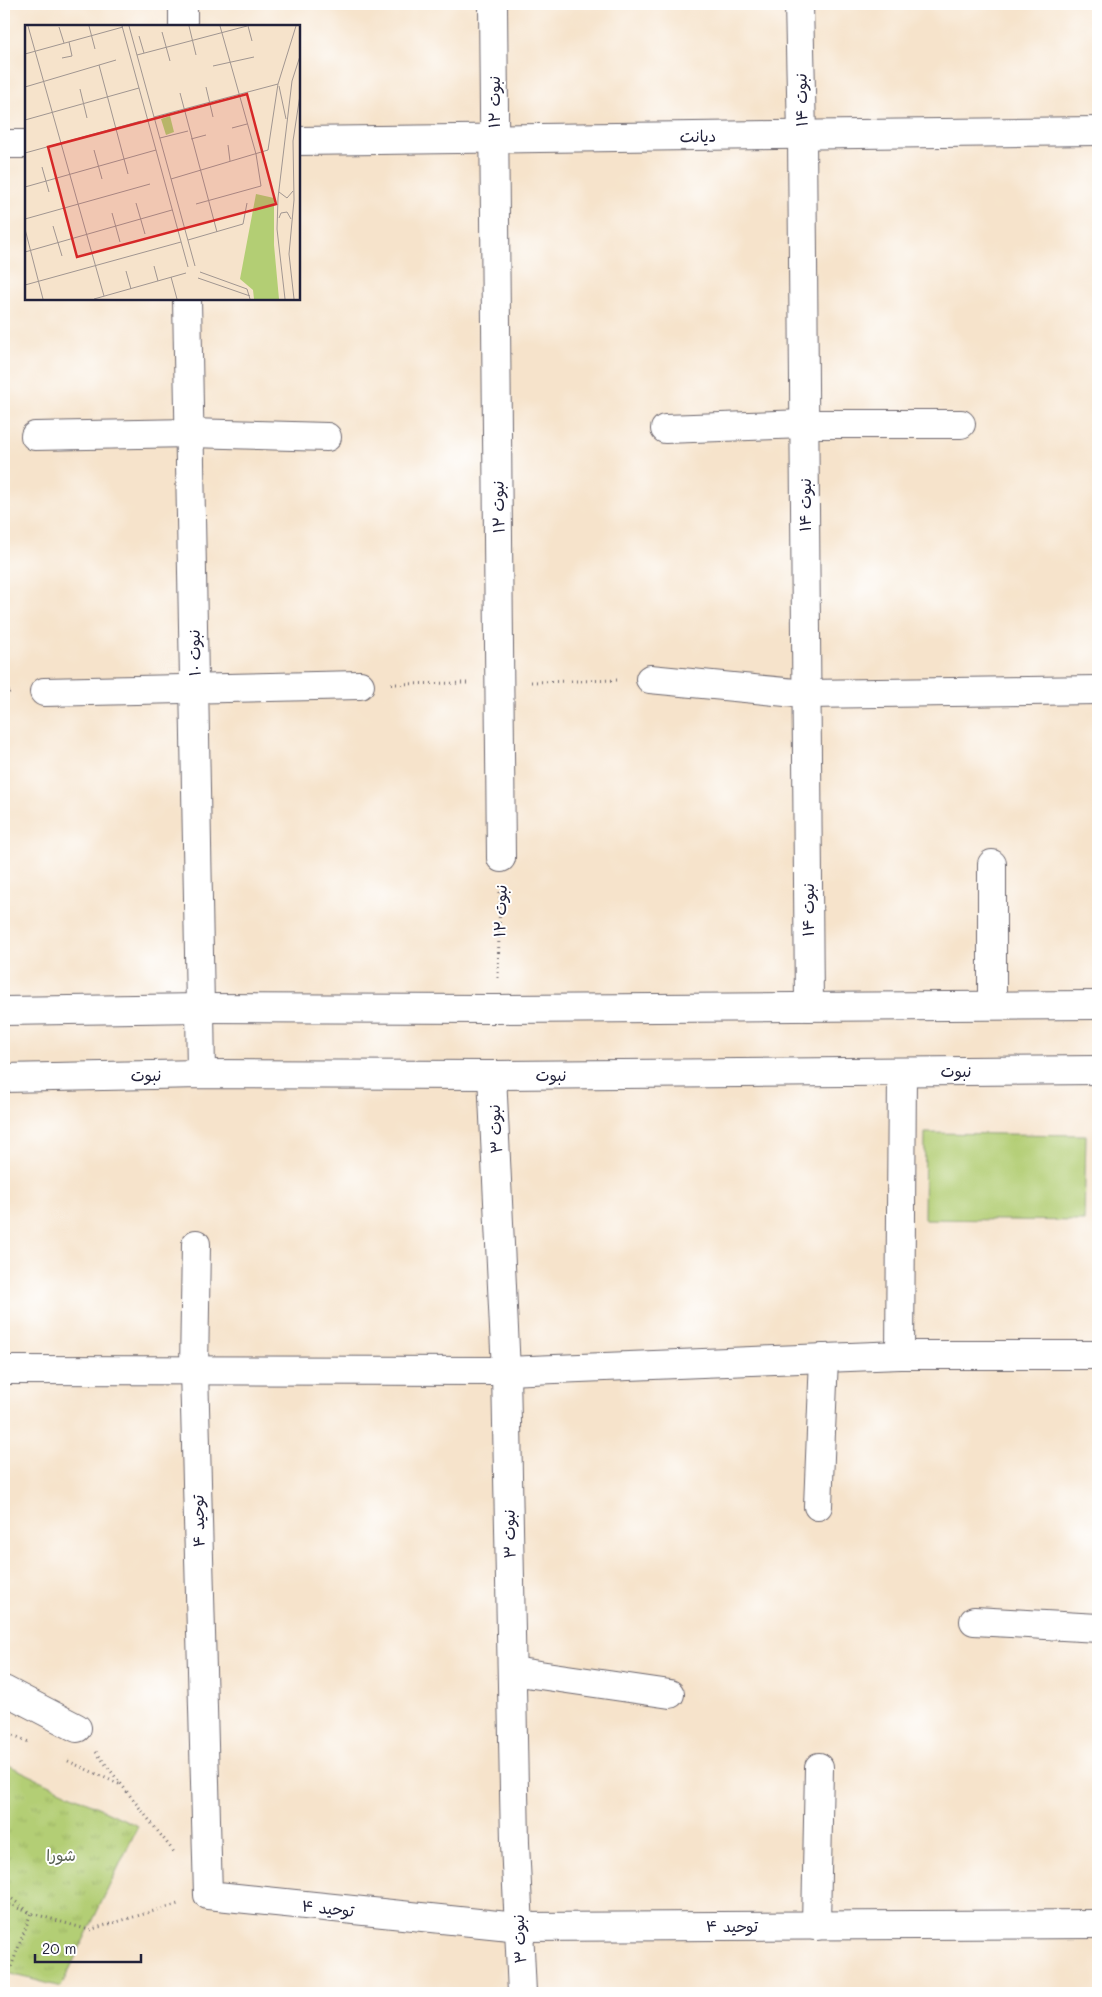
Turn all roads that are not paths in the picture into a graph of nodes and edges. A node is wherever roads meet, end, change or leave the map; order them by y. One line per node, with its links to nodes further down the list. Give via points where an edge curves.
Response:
1 (183, 4): 4 (street)
2 (493, 4): 7 (street, نبوت ۱۲)
3 (799, 4): 6 (street, نبوت ۱۴)
4 (183, 25)
5 (1098, 131): 6 (street, دیانت)
6 (802, 135): 7 (street, دیانت); 12 (street, نبوت ۱۴)
7 (494, 139): 8 (street, دیانت); 24 (street, نبوت ۱۲)
8 (300, 141)
9 (4, 144): 10 (street)
10 (25, 144)
11 (187, 300): 15 (street, نبوت ۱۰)
12 (804, 424): 13 (street); 14 (street); 23 (street, نبوت ۱۴)
13 (961, 424)
14 (665, 429)
15 (190, 434): 16 (street); 17 (street); 20 (street, نبوت ۱۰)
16 (35, 436)
17 (327, 437)
18 (650, 679): 23 (street)
19 (360, 685): 20 (street)
20 (194, 690): 22 (street); 29 (street, نبوت ۱۰)
21 (1098, 690): 23 (street)
22 (44, 692)
23 (806, 694): 28 (street, نبوت ۱۴)
24 (501, 858)
25 (992, 864): 26 (street)
26 (992, 1005): 27 (street); 28 (street)
27 (1098, 1005)
28 (809, 1007): 29 (street)
29 (200, 1008): 30 (street); 33 (street, نبوت ۱۰)
30 (4, 1011)
31 (1098, 1070): 32 (street, نبوت)
32 (902, 1072): 34 (street, نبوت); 37 (street)
33 (201, 1074): 34 (street, نبوت); 35 (street, نبوت)
34 (492, 1075): 42 (street, نبوت ۳)
35 (4, 1078)
36 (196, 1244): 41 (street, توحید ۴)
37 (900, 1355): 38 (street); 39 (street)
38 (1098, 1355)
39 (824, 1358): 42 (street); 43 (street)
40 (4, 1370): 41 (street)
41 (194, 1370): 42 (street); 53 (street, توحید ۴, via 208,1895)
42 (506, 1372): 46 (street, نبوت ۳)
43 (818, 1506)
44 (974, 1621): 45 (street)
45 (1098, 1628)
46 (512, 1671): 48 (street); 53 (street, نبوت ۳)
47 (4, 1690): 49 (street)
48 (670, 1694)
49 (77, 1728)
50 (819, 1767): 52 (street)
51 (1098, 1924): 52 (street, توحید ۴)
52 (816, 1926): 53 (street, توحید ۴)
53 (518, 1927): 54 (street, نبوت ۳)
54 (522, 1993)

